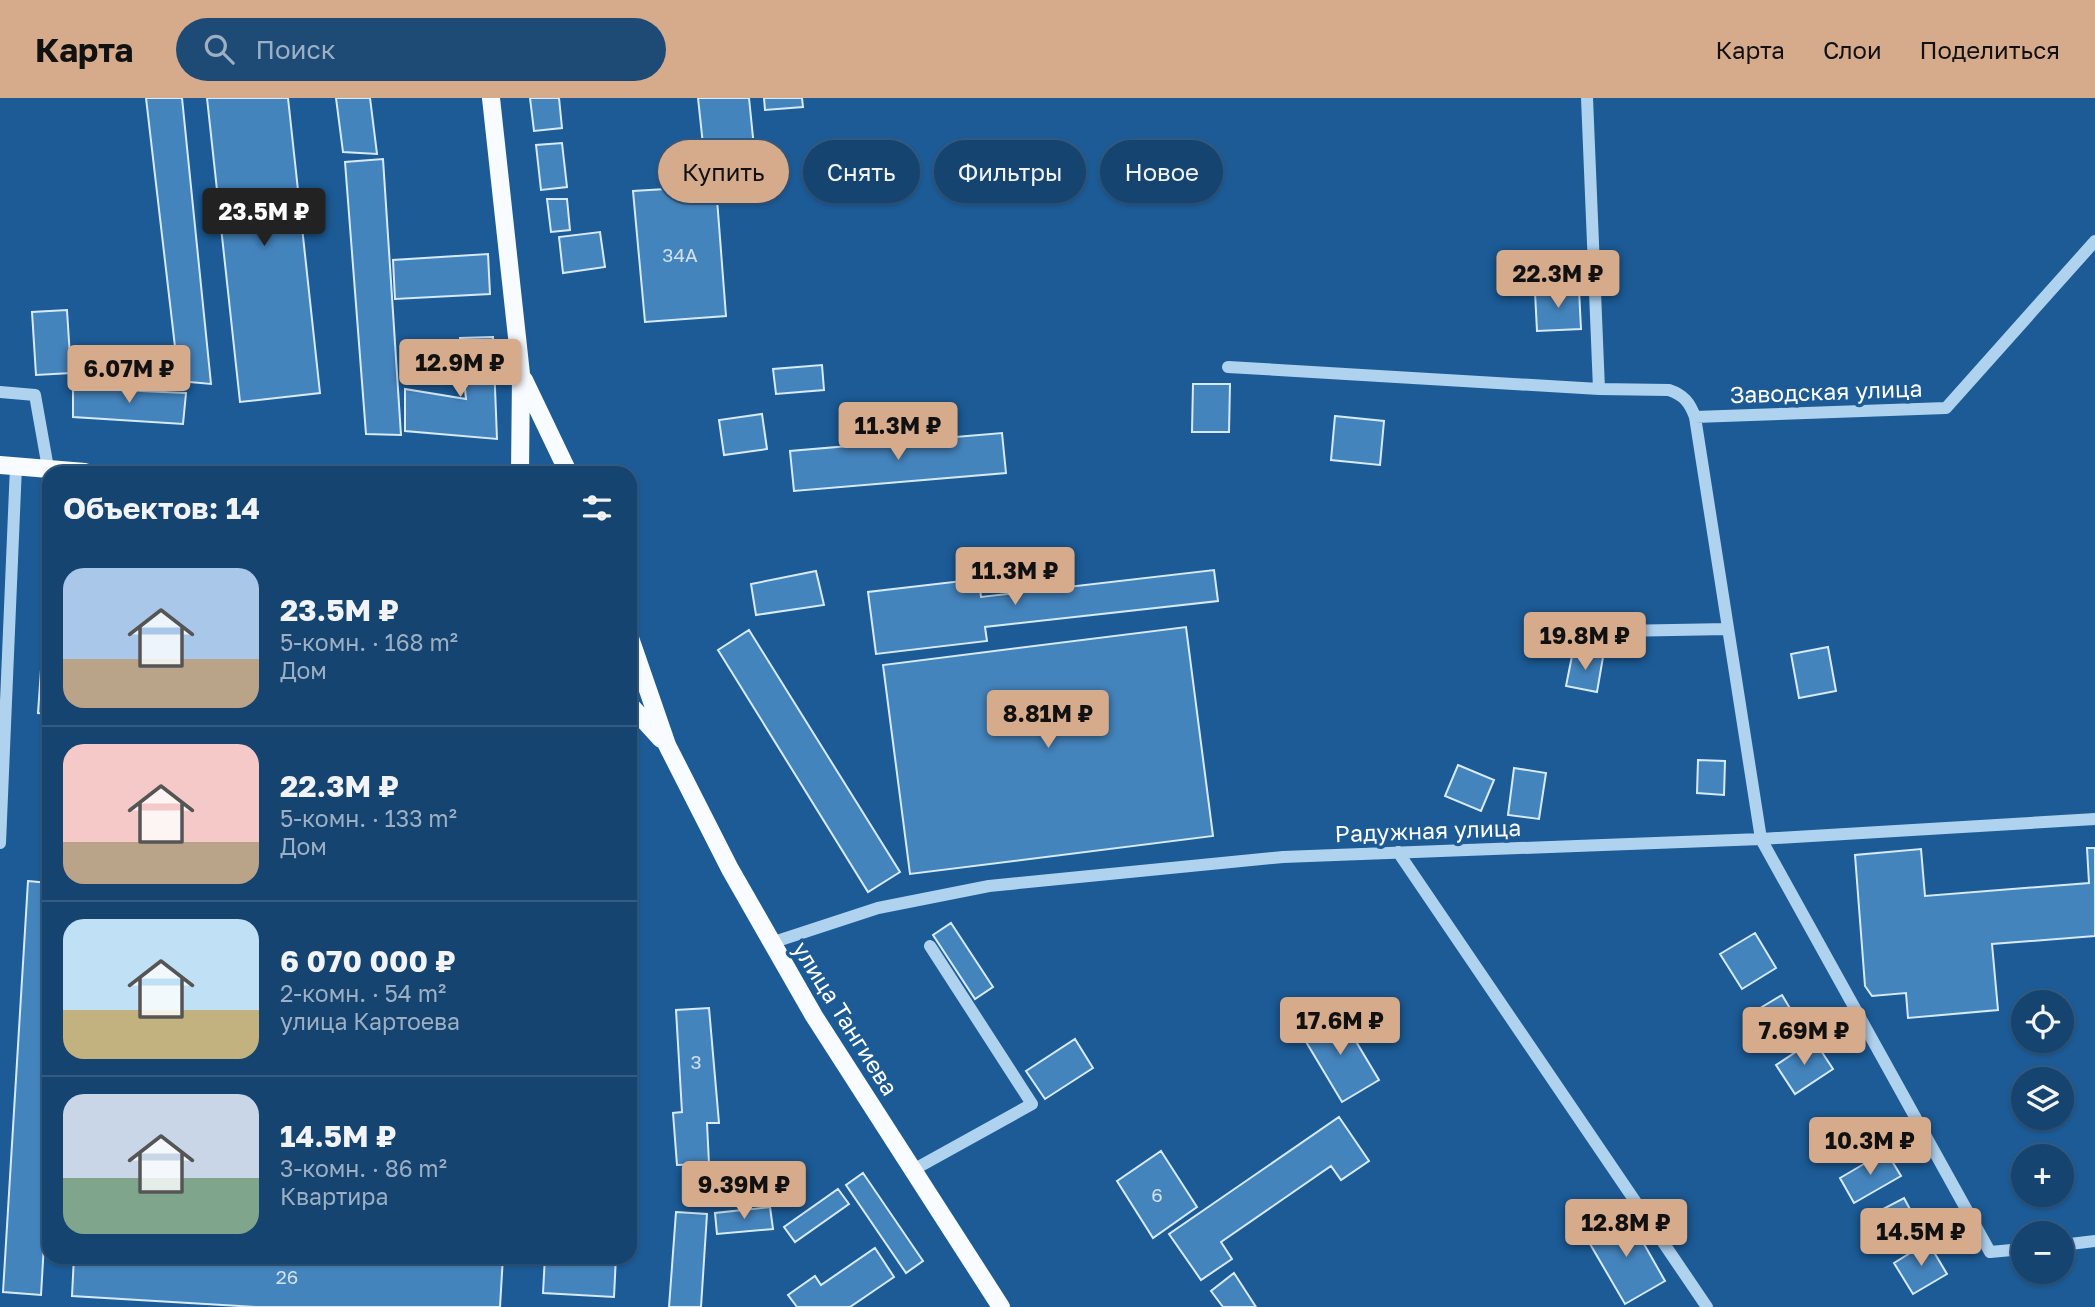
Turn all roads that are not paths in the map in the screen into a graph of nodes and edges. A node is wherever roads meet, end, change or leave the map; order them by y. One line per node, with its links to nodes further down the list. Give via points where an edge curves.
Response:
1 (491, 98): 5 (main road)
2 (1587, 98): 6 (street)
3 (2095, 241): 8 (street, Заводская улица, via 1946,408)
4 (1228, 367): 6 (street)
5 (521, 374): 11 (main road); 12 (main road)
6 (1599, 388): 8 (street, via 1669,390 1690,404)
7 (0, 392): 10 (street, via 35,395)
8 (1695, 417): 14 (street)
9 (8, 465): 13 (main road); 21 (street)
10 (48, 466)
11 (520, 466)
12 (565, 466)
13 (42, 468)
14 (1728, 629): 15 (street); 20 (street)
15 (1563, 632)
16 (637, 658): 18 (main road)
17 (637, 713): 18 (main road)
18 (667, 745): 23 (main road, улица Тангиева)
19 (2095, 819): 20 (street, Радужная улица)
20 (1761, 839): 22 (street, Радужная улица); 28 (street, via 1990,1252)
21 (0, 843)
22 (1398, 852): 23 (street, Радужная улица, via 1283,857 989,886 877,908); 30 (street)
23 (771, 943): 25 (main road, улица Тангиева)
24 (930, 946): 25 (street, via 1032,1104)
25 (913, 1170): 29 (main road, улица Тангиева)
26 (2095, 1241): 27 (street)
27 (2074, 1244)
28 (2011, 1250)
29 (1001, 1307)
30 (1707, 1307)

